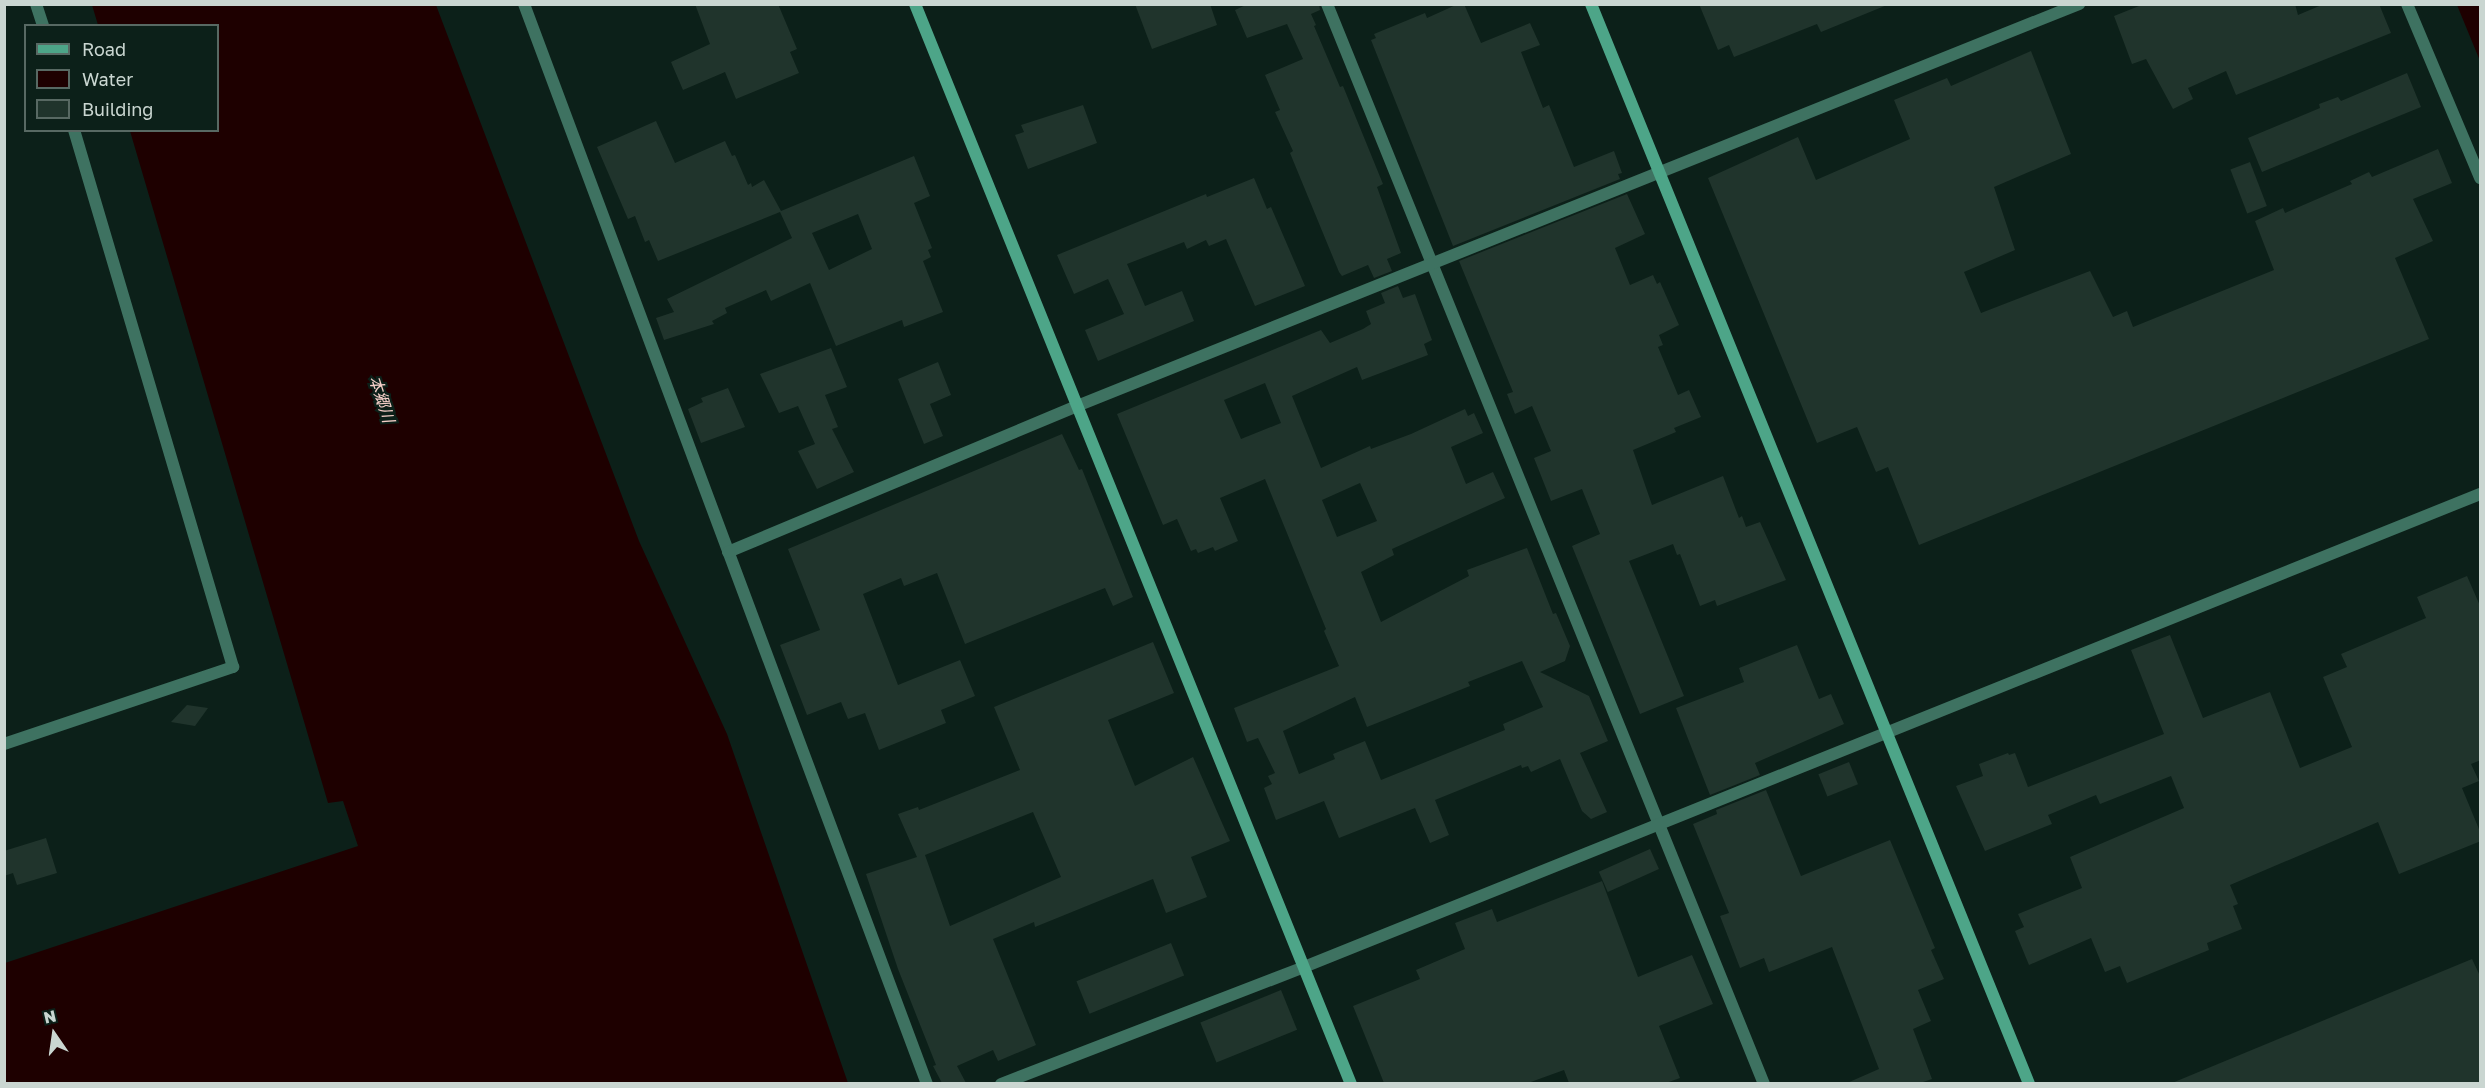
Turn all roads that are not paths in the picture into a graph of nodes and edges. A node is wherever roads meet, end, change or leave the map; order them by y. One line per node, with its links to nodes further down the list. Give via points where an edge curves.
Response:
1 (36, 4): 8 (street)
2 (524, 4): 15 (street)
3 (915, 4): 13 (street)
4 (1327, 4): 12 (street)
5 (1591, 4): 10 (street)
6 (2079, 4): 10 (street)
7 (2407, 4): 11 (street)
8 (41, 24)
9 (75, 132): 17 (street, via 233,666)
10 (1660, 172): 12 (street); 16 (street)
11 (2481, 178)
12 (1432, 264): 13 (street); 18 (street)
13 (1077, 406): 15 (street); 19 (street)
14 (2481, 494): 16 (street)
15 (728, 552): 20 (street)
16 (1886, 731): 18 (street); 24 (street)
17 (4, 744)
18 (1659, 824): 19 (street); 23 (street)
19 (1304, 967): 21 (street); 22 (street)
20 (927, 1083)
21 (1001, 1083)
22 (1351, 1083)
23 (1764, 1083)
24 (2029, 1083)

